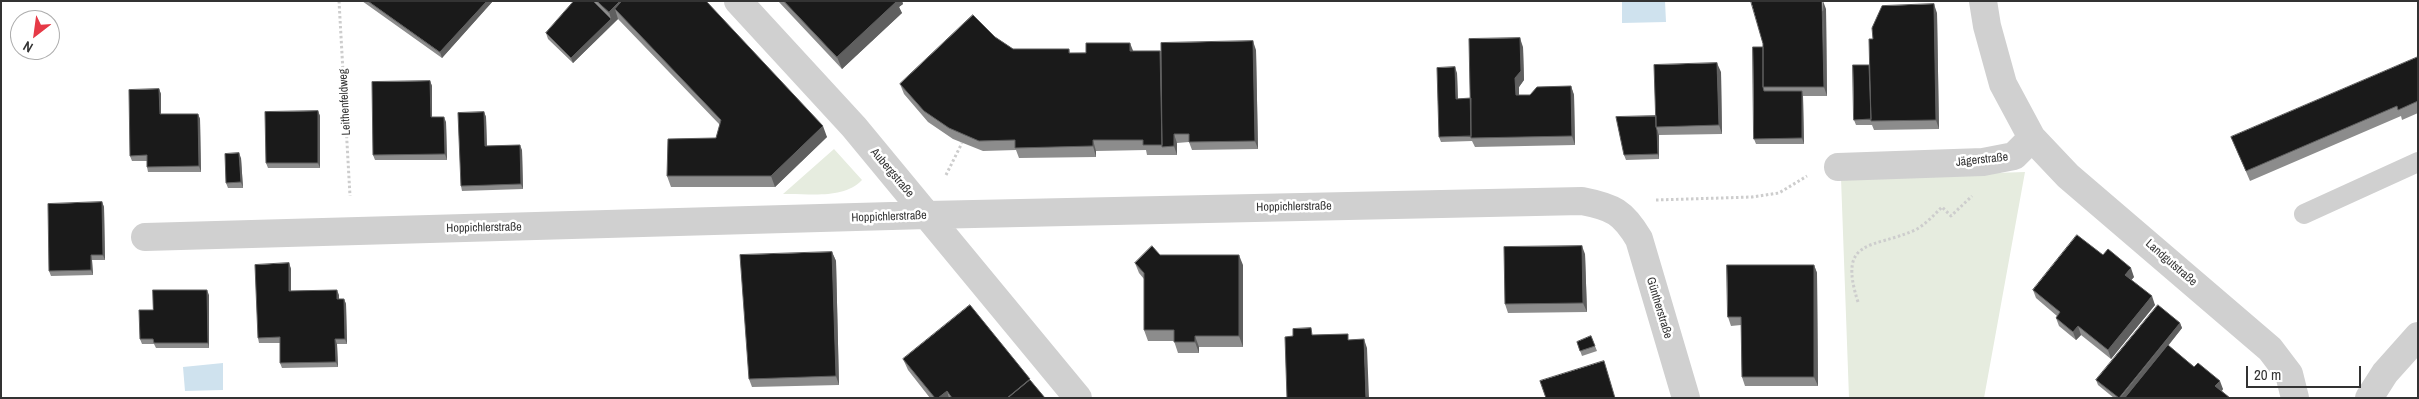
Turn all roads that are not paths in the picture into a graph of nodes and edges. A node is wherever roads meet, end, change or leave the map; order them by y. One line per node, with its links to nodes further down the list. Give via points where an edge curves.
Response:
1 (738, 1): 7 (street, Aubergstraße, via 848,120)
2 (1983, 1): 3 (street, via 2003,84)
3 (2032, 138): 5 (street, Jägerstraße, via 2014,156 1983,162); 13 (street, Landgutstraße, via 2068,176 2270,349 2289,374)
4 (2418, 162): 6 (lane)
5 (1838, 167)
6 (2304, 214)
7 (927, 215): 8 (street, Hoppichlerstraße, via 1582,201 1608,206); 9 (street, Hoppichlerstraße); 11 (street, Aubergstraße)
8 (1628, 221): 12 (street, Güntherstraße, via 1639,240)
9 (145, 237)
10 (2418, 336): 14 (street, via 2385,373)
11 (1078, 398)
12 (1686, 398)
13 (2295, 398)
14 (2369, 398)

